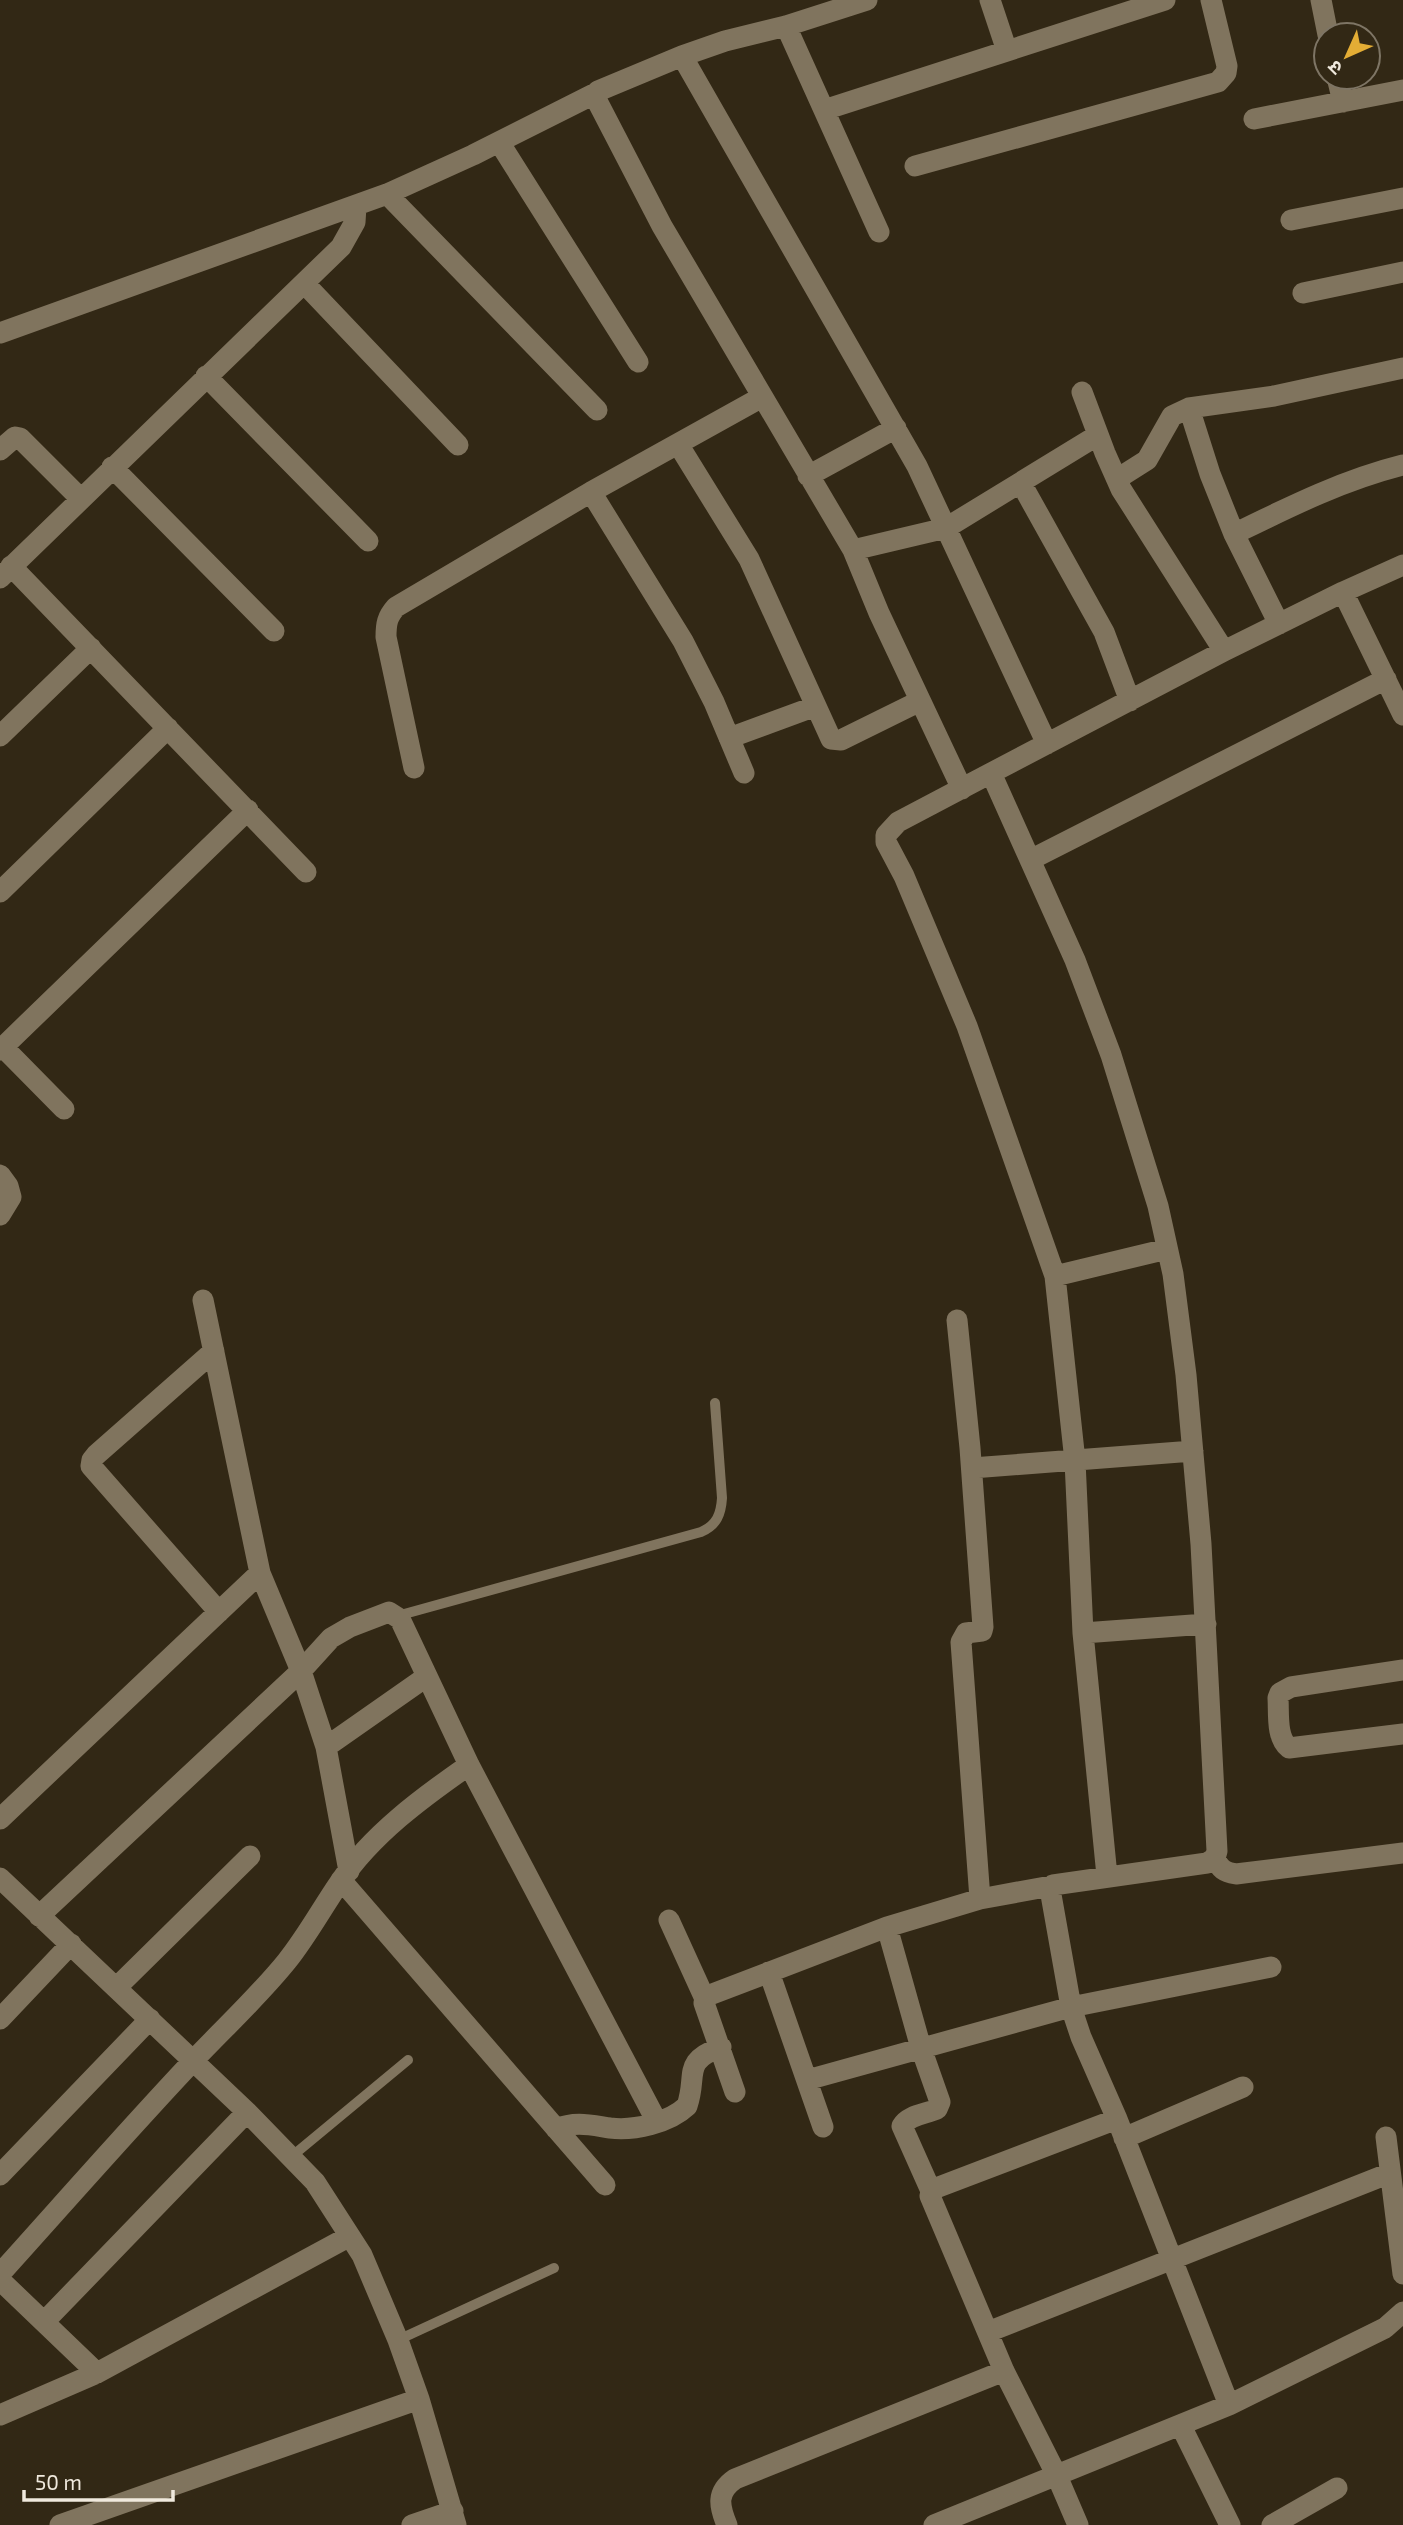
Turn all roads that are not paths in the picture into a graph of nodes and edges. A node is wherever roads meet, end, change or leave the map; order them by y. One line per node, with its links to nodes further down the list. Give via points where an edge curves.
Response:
1 (867, 0): 7 (street)
2 (990, 0): 8 (street)
3 (1165, 0): 8 (street)
4 (1210, 0): 17 (street, via 1227,66 1218,82)
5 (1321, 0): 6 (street)
6 (1325, 21)
7 (786, 26): 9 (street); 14 (street)
8 (1007, 51): 14 (street)
9 (682, 56): 12 (street); 34 (street)
10 (1403, 90): 13 (street)
11 (1340, 91): 13 (street)
12 (596, 93): 16 (street); 31 (street, via 662,226)
13 (1343, 102): 15 (street)
14 (824, 110): 22 (street)
15 (1254, 119)
16 (499, 142): 18 (street); 27 (street)
17 (915, 166)
18 (387, 194): 20 (street); 33 (street)
19 (1403, 198): 21 (street)
20 (356, 206): 24 (street, via 355,222 341,247); 26 (street)
21 (1291, 220)
22 (879, 232)
23 (1403, 272): 25 (street)
24 (304, 283): 29 (street); 37 (street)
25 (1303, 293)
26 (0, 333)
27 (638, 362)
28 (1403, 368): 32 (street, via 1274,396)
29 (206, 376): 40 (street); 48 (street)
30 (1082, 392): 35 (street)
31 (762, 397): 36 (street); 41 (street)
32 (1189, 408): 42 (street, via 1172,416 1147,460); 47 (street)
33 (597, 410)
34 (896, 428): 41 (street); 46 (street)
35 (1098, 435): 42 (street); 43 (street)
36 (678, 444): 44 (street); 60 (street, via 749,559)
37 (458, 445)
38 (0, 450): 45 (street, via 20,438)
39 (1403, 465): 47 (street, via 1323,490)
40 (112, 467): 45 (street); 54 (street)
41 (808, 476): 49 (street)
42 (1117, 479): 56 (street)
43 (1021, 483): 46 (street); 59 (street, via 1104,632)
44 (591, 492): 64 (street, via 683,641); 66 (street, via 389,614 386,637)
45 (80, 498): 51 (street)
46 (946, 527): 49 (street); 65 (street)
47 (1234, 534): 53 (street)
48 (368, 541)
49 (853, 550): 58 (street)
50 (1403, 565): 52 (street)
51 (6, 572): 55 (street)
52 (1343, 592): 53 (street); 57 (street)
53 (1279, 624): 56 (street)
54 (274, 632)
55 (91, 648): 62 (street); 63 (street)
56 (1224, 651): 59 (street)
57 (1386, 679): 61 (street); 71 (street)
58 (920, 701): 60 (street, via 835,741 828,736); 69 (street)
59 (1130, 701): 65 (street)
60 (816, 706): 64 (street)
61 (1403, 715)
62 (168, 728): 70 (street); 73 (street)
63 (0, 736)
64 (729, 738): 67 (street)
65 (1046, 744): 68 (street)
66 (414, 768)
67 (744, 773)
68 (991, 773): 69 (street); 71 (street)
69 (962, 789): 79 (street, via 898,822 886,835 886,842 967,1026)
70 (248, 810): 72 (street); 74 (street)
71 (1030, 860): 78 (street, via 1111,1055)
72 (306, 872)
73 (0, 892)
74 (2, 1048): 75 (street)
75 (64, 1110)
76 (0, 1175): 77 (street, via 11,1197)
77 (0, 1215)
78 (1167, 1249): 79 (street); 84 (street)
79 (1055, 1276): 85 (street)
80 (204, 1300): 82 (street)
81 (957, 1320): 86 (street)
82 (214, 1352): 87 (street); 88 (street, via 96,1455 91,1466)
83 (715, 1404): 89 (lane, via 722,1498 721,1511 711,1527)
84 (1193, 1451): 85 (street); 90 (street)
85 (1074, 1461): 86 (street); 91 (street)
86 (972, 1468): 106 (street, via 983,1627 977,1633 966,1633 961,1642)
87 (260, 1573): 88 (street); 93 (street)
88 (219, 1612): 98 (street)
89 (397, 1616): 93 (street, via 388,1612 350,1627 331,1638); 94 (street)
90 (1206, 1624): 91 (street); 101 (street)
91 (1083, 1633): 103 (street)
92 (1403, 1670): 95 (street, via 1291,1687 1278,1698 1281,1738 1289,1748)
93 (301, 1671): 96 (street); 107 (street)
94 (425, 1677): 96 (street); 97 (street)
95 (1403, 1734)
96 (326, 1747): 102 (street)
97 (469, 1765): 102 (street, via 381,1835); 126 (street)
98 (0, 1819)
99 (1403, 1853): 101 (street, via 1236,1874 1219,1868)
100 (250, 1856): 113 (street)
101 (1215, 1858): 103 (street, via 1207,1863)
102 (345, 1876): 121 (street, via 288,1961); 128 (street)
103 (1107, 1876): 105 (street)
104 (0, 1878): 107 (street)
105 (1051, 1886): 106 (street); 115 (street)
106 (980, 1899): 109 (street)
107 (39, 1916): 110 (street)
108 (669, 1920): 114 (street)
109 (887, 1927): 112 (street); 119 (street)
110 (71, 1944): 113 (street); 116 (street)
111 (1272, 1967): 115 (street)
112 (768, 1972): 114 (street); 122 (street)
113 (117, 1987): 117 (street)
114 (705, 1999): 118 (street)
115 (1071, 2007): 119 (street); 129 (street)
116 (0, 2019)
117 (150, 2019): 121 (street); 133 (street)
118 (721, 2047): 124 (street); 126 (street, via 699,2058 687,2106)
119 (920, 2048): 122 (street); 135 (street, via 939,2105 902,2126)
120 (408, 2060): 131 (lane)
121 (193, 2061): 125 (street); 139 (street)
122 (807, 2080): 127 (street)
123 (1243, 2087): 129 (street)
124 (736, 2092)
125 (247, 2112): 131 (street); 143 (street)
126 (657, 2122): 128 (street, via 613,2129 569,2124)
127 (823, 2127)
128 (556, 2129): 134 (street)
129 (1120, 2129): 135 (street); 137 (street)
130 (1385, 2137): 132 (street)
131 (290, 2157): 136 (street, via 315,2182)
132 (1390, 2173): 137 (street); 140 (street)
133 (0, 2175)
134 (605, 2185)
135 (931, 2191): 144 (street)
136 (350, 2236): 145 (street); 147 (street)
137 (1172, 2258): 144 (street); 149 (street)
138 (554, 2268): 145 (lane)
139 (0, 2274)
140 (1403, 2274)
141 (0, 2280): 143 (street)
142 (1403, 2312): 149 (street, via 1385,2328)
143 (44, 2322): 147 (street)
144 (988, 2332): 146 (street)
145 (398, 2340): 148 (street)
146 (1004, 2371): 152 (street); 157 (street, via 735,2479 720,2499)
147 (97, 2373): 150 (street)
148 (419, 2399): 154 (street); 155 (street)
149 (1229, 2405): 151 (street)
150 (0, 2415)
151 (1181, 2426): 152 (street); 160 (street)
152 (1057, 2476): 158 (street); 159 (street)
153 (1337, 2488): 161 (street)
154 (455, 2518): 156 (street)
155 (60, 2525)
156 (412, 2525)
157 (727, 2525)
158 (934, 2525)
159 (1078, 2525)
160 (1230, 2525)
161 (1272, 2525)

